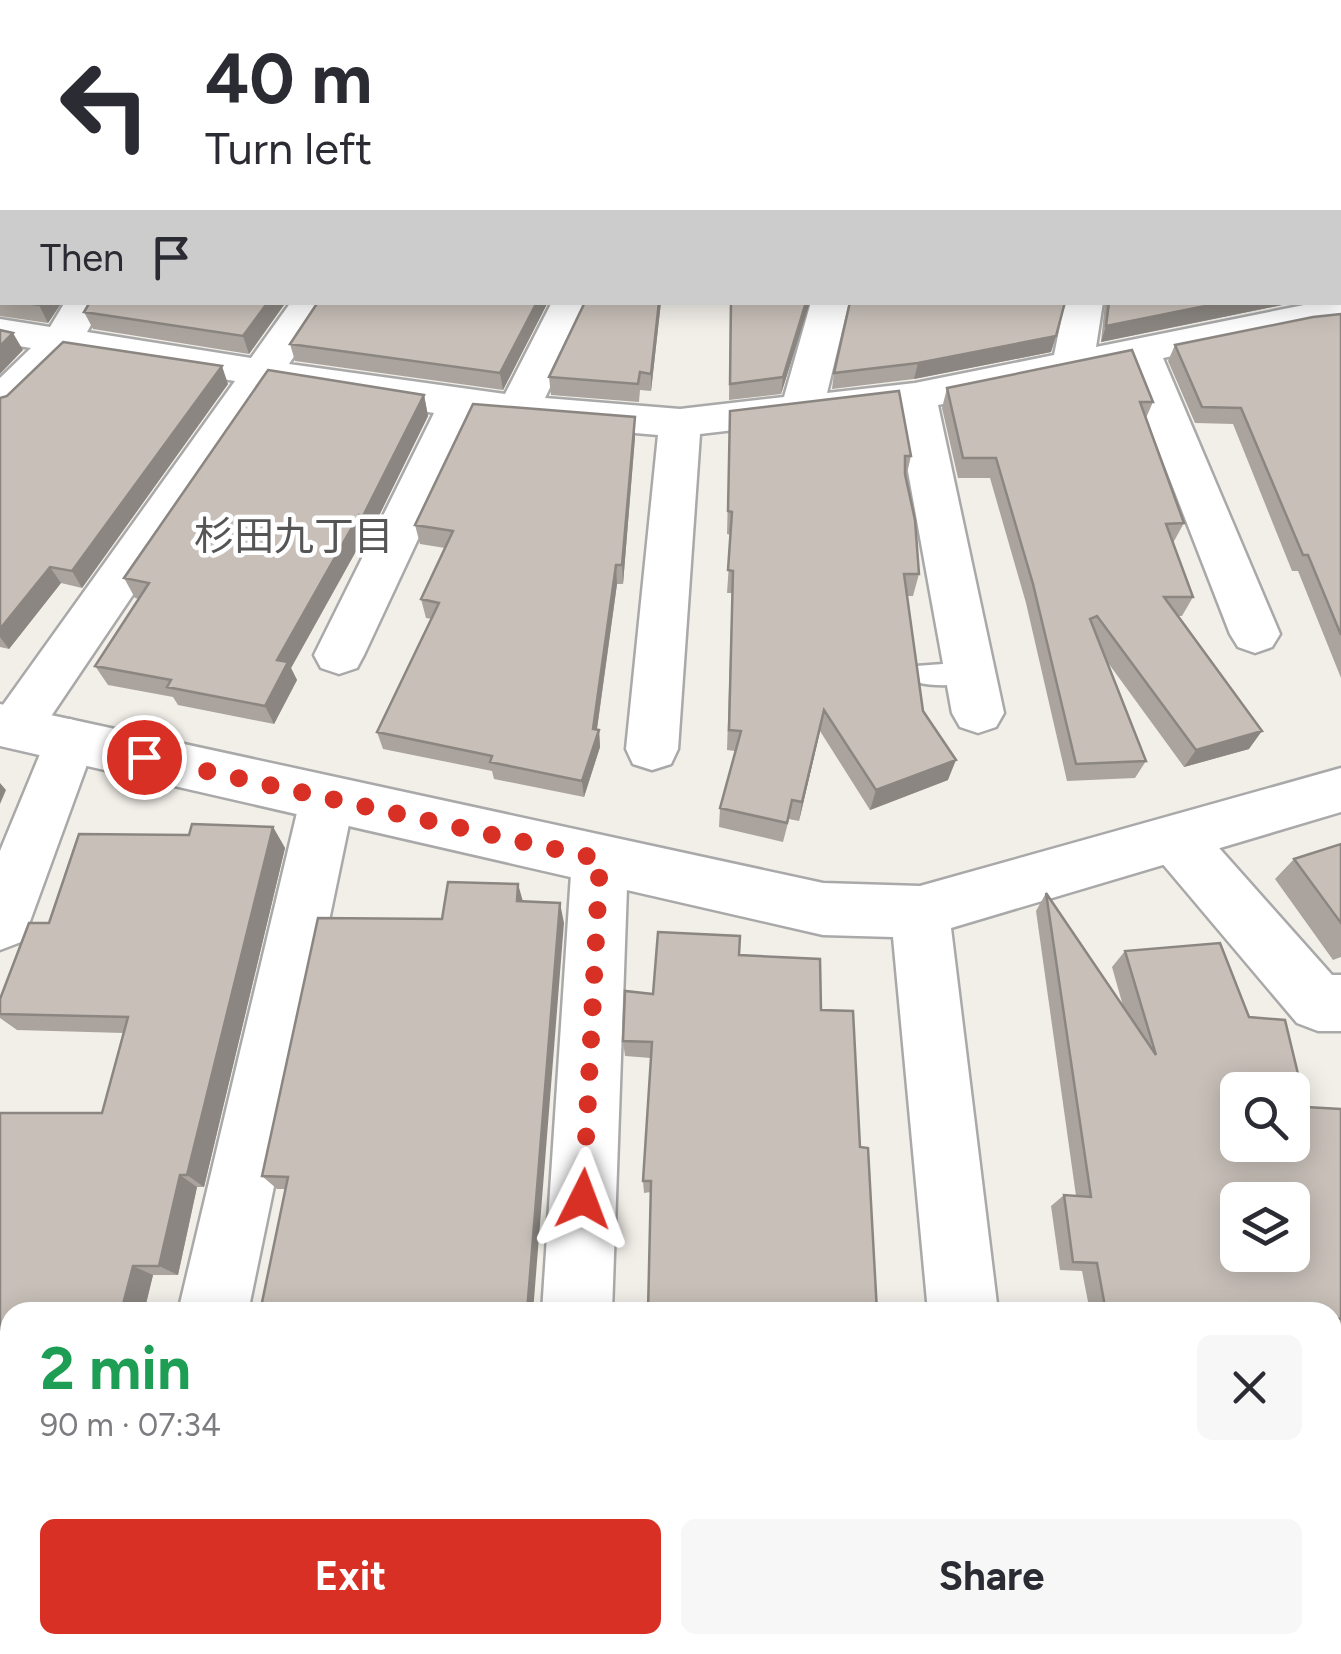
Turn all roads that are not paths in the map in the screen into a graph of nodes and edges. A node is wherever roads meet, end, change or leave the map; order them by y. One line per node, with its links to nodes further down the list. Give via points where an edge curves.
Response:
1 (83, 305): 8 (street)
2 (310, 305): 11 (street)
3 (571, 305): 15 (street)
4 (829, 305): 16 (street)
5 (1083, 305): 10 (street)
6 (1317, 311): 9 (street)
7 (0, 331): 8 (street)
8 (62, 342): 11 (street); 13 (street)
9 (1141, 353): 10 (street); 18 (street)
10 (1072, 362): 12 (street)
11 (263, 372): 14 (street); 21 (street)
12 (915, 396): 16 (street); 20 (street)
13 (0, 401)
14 (460, 404): 15 (street); 19 (street)
15 (518, 411): 17 (street)
16 (801, 412): 17 (street)
17 (680, 423): 23 (street)
18 (1255, 634)
19 (339, 655)
20 (958, 687)
21 (7, 727): 22 (street)
22 (70, 740): 25 (street); 29 (street)
23 (652, 748)
24 (1341, 790): 26 (street)
25 (327, 800): 27 (street); 31 (street)
26 (1176, 838): 28 (street); 30 (street, via 1318,1003)
27 (600, 859): 28 (street, via 823,909); 32 (street)
28 (920, 912): 33 (street)
29 (0, 924)
30 (1341, 1002)
31 (216, 1302)
32 (578, 1302)
33 (962, 1302)

